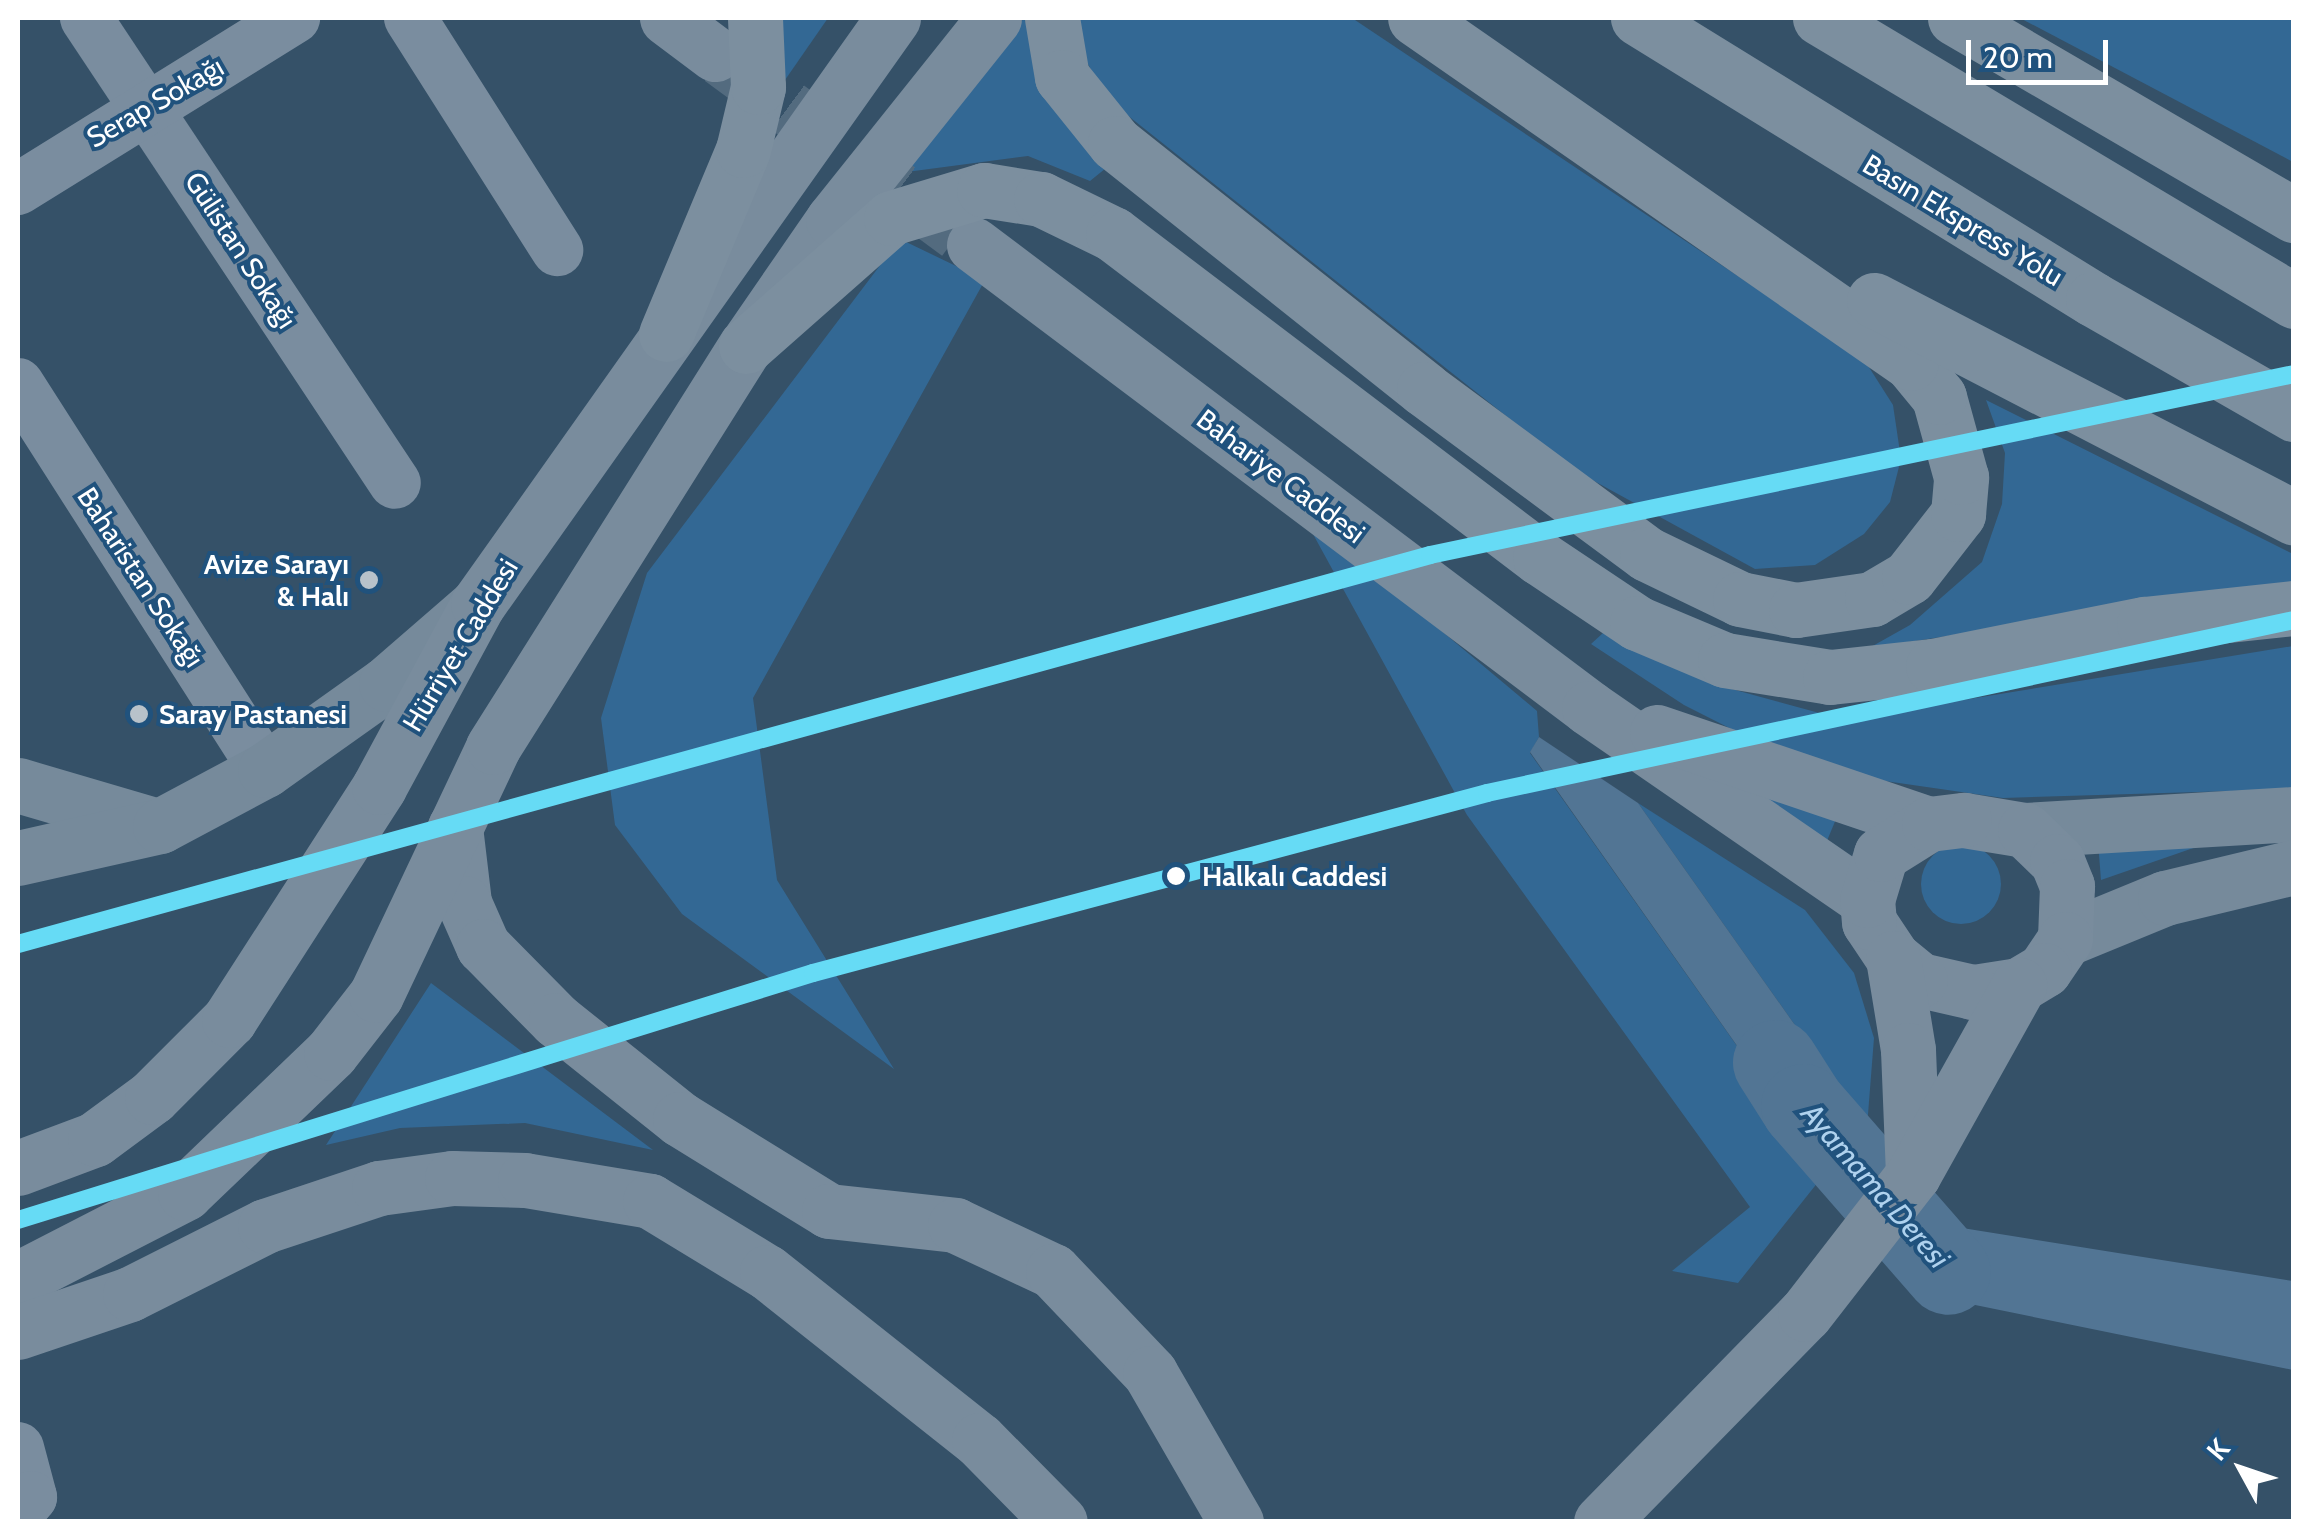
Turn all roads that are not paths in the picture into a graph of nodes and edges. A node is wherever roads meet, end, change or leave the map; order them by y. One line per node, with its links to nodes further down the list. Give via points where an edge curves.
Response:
1 (86, 18): 14 (street, Gülistan Sokağı)
2 (294, 18): 14 (street, Serap Sokağı)
3 (410, 18): 19 (street)
4 (667, 18): 13 (main road)
5 (755, 18): 21 (highway, via 758,87 742,150)
6 (893, 18): 21 (main road, Hürriyet Caddesi)
7 (994, 18): 22 (main road, via 844,206)
8 (1052, 18): 15 (highway, via 1062,77 1083,112 1114,143 1424,389 1647,554 1740,600 1796,610 1872,599 1909,577 1958,514 1961,477 1939,397 1911,364)
9 (1415, 18): 15 (highway)
10 (1638, 18): 24 (highway, Basın Ekspress Yolu, via 2093,299)
11 (1820, 18): 20 (highway)
12 (1955, 18): 17 (highway)
13 (715, 54)
14 (146, 105): 16 (street, Serap Sokağı); 25 (street, Gülistan Sokağı)
15 (1614, 155): 26 (highway, via 1720,207 1940,338)
16 (18, 189)
17 (2294, 214)
18 (974, 245): 29 (main road, Bahariye Caddesi)
19 (558, 250)
20 (2294, 301)
21 (666, 334): 27 (main road, Hürriyet Caddesi)
22 (746, 346): 28 (highway, via 891,218 984,190 1041,199 1112,234 1540,558 1637,623 1726,660 1830,677 1933,666 2144,624); 35 (main road, via 493,747)
23 (18, 384): 30 (street, Baharistan Sokağı)
24 (2294, 414)
25 (395, 483)
26 (2294, 518)
27 (478, 604): 30 (main road, via 386,684); 43 (main road, Hürriyet Caddesi, via 379,787 228,1020 152,1097 94,1139)
28 (2294, 608)
29 (1588, 708): 33 (main road); 39 (main road, Bahariye Caddesi)
30 (265, 770): 34 (main road)
31 (18, 785): 34 (main road)
32 (2294, 814): 36 (main road)
33 (1929, 824): 36 (main road, via 2000,821); 39 (main road, via 1881,854)
34 (160, 826): 37 (main road)
35 (455, 827): 45 (main road, via 376,995 271,1116 184,1193); 48 (main road, via 464,903 483,946 556,1020 680,1119 829,1211 955,1225 1053,1270 1150,1373)
36 (2024, 830): 40 (main road, via 2057,861 2068,886)
37 (18, 858)
38 (2294, 867): 40 (main road, via 2165,898)
39 (1867, 900): 41 (main road, via 1869,922)
40 (2065, 939): 42 (main road, via 2044,970)
41 (1893, 958): 42 (main road, via 1920,980 1973,992); 44 (main road, via 1908,1050)
42 (2019, 985): 44 (main road)
43 (18, 1168)
44 (1912, 1175): 49 (main road, via 1804,1314)
45 (18, 1280)
46 (18, 1332): 47 (main road, via 130,1294 264,1226 380,1188 452,1178 525,1180 650,1201 767,1272 978,1440)
47 (1060, 1522)
48 (1236, 1522)
49 (1601, 1522)

